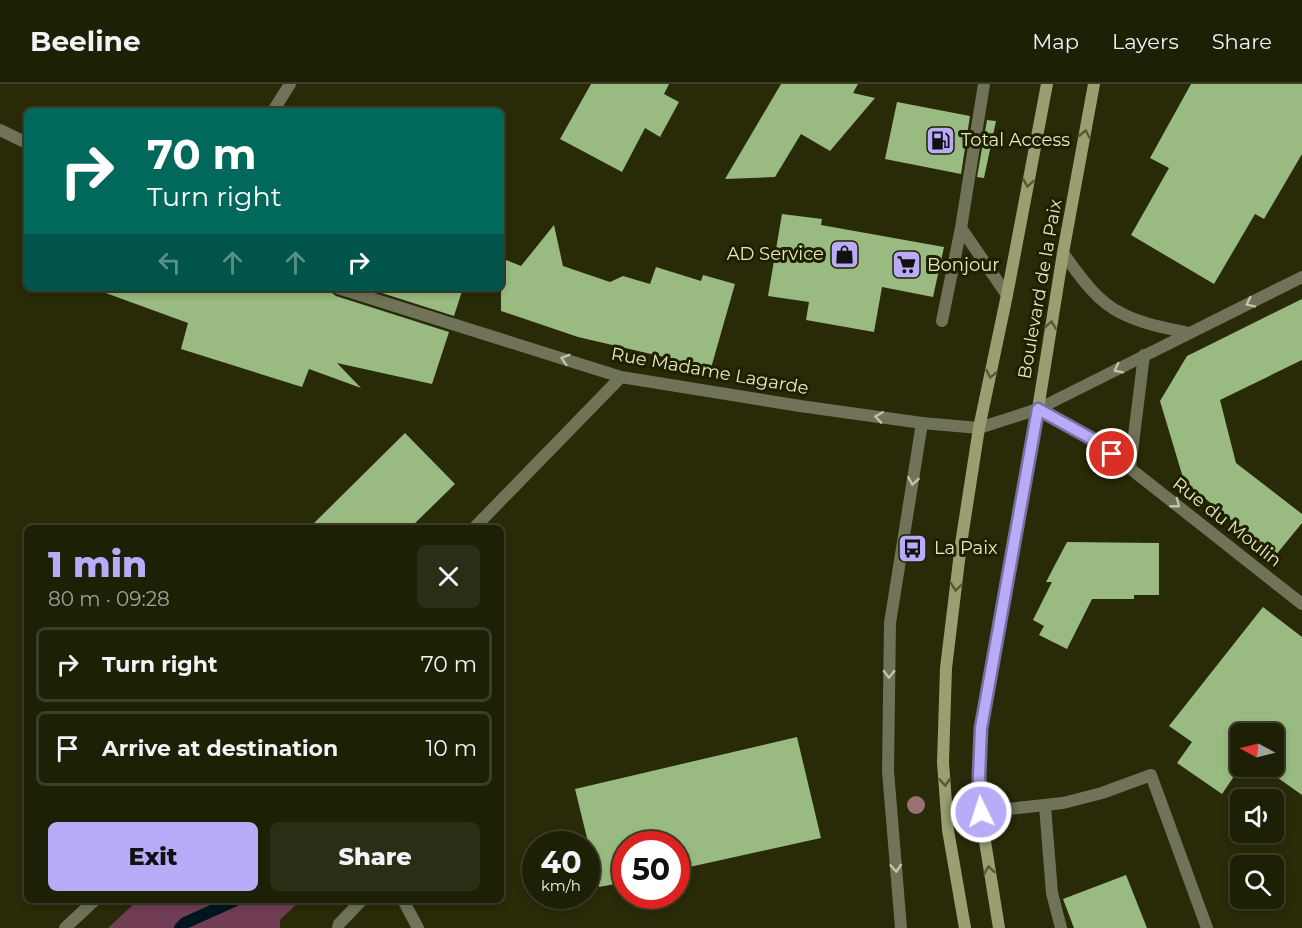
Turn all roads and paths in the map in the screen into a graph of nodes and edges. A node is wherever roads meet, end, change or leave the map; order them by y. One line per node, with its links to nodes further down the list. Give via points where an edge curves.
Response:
1 (290, 84): 5 (street)
2 (984, 84): 8 (street)
3 (1047, 84): 12 (main road, Boulevard de la Paix, one-way to 12)
4 (1094, 84): 9 (main road, Boulevard de la Paix, one-way to 4)
5 (275, 108)
6 (0, 130): 7 (street)
7 (24, 142)
8 (961, 228): 12 (street); 13 (street)
9 (1063, 253): 14 (street, via 1084,281 1120,313 1147,324); 17 (main road, Boulevard de la Paix, one-way to 9)
10 (1302, 277): 14 (street, one-way to 14)
11 (348, 291): 16 (street, Rue Madame Lagarde, one-way to 11)
12 (1007, 295): 19 (main road, Boulevard de la Paix, one-way to 19)
13 (942, 321)
14 (1189, 333): 15 (street)
15 (1144, 355): 17 (street, one-way to 17); 20 (street)
16 (621, 377): 18 (street, Rue Madame Lagarde, one-way to 16); 21 (street)
17 (1038, 409): 19 (street); 20 (street, Rue du Moulin, via 1094,440); 24 (main road, Boulevard de la Paix, via 981,728)
18 (922, 423): 19 (street, Rue Madame Lagarde); 31 (street, one-way to 31, via 890,623 888,771)
19 (979, 428): 32 (main road, Boulevard de la Paix, one-way to 32, via 946,668 944,750 948,830)
20 (1130, 468): 22 (street, Rue du Moulin, one-way to 22)
21 (477, 525)
22 (1301, 603)
23 (1045, 806): 24 (street); 34 (street, via 1052,893); 35 (street, via 1102,793 1151,775)
24 (981, 812): 33 (main road, Boulevard de la Paix, one-way to 24)
25 (92, 903): 28 (street)
26 (359, 903): 29 (street)
27 (405, 903): 30 (street)
28 (65, 928)
29 (338, 928)
30 (418, 928)
31 (901, 928)
32 (965, 928)
33 (999, 928)
34 (1062, 928)
35 (1206, 928)

